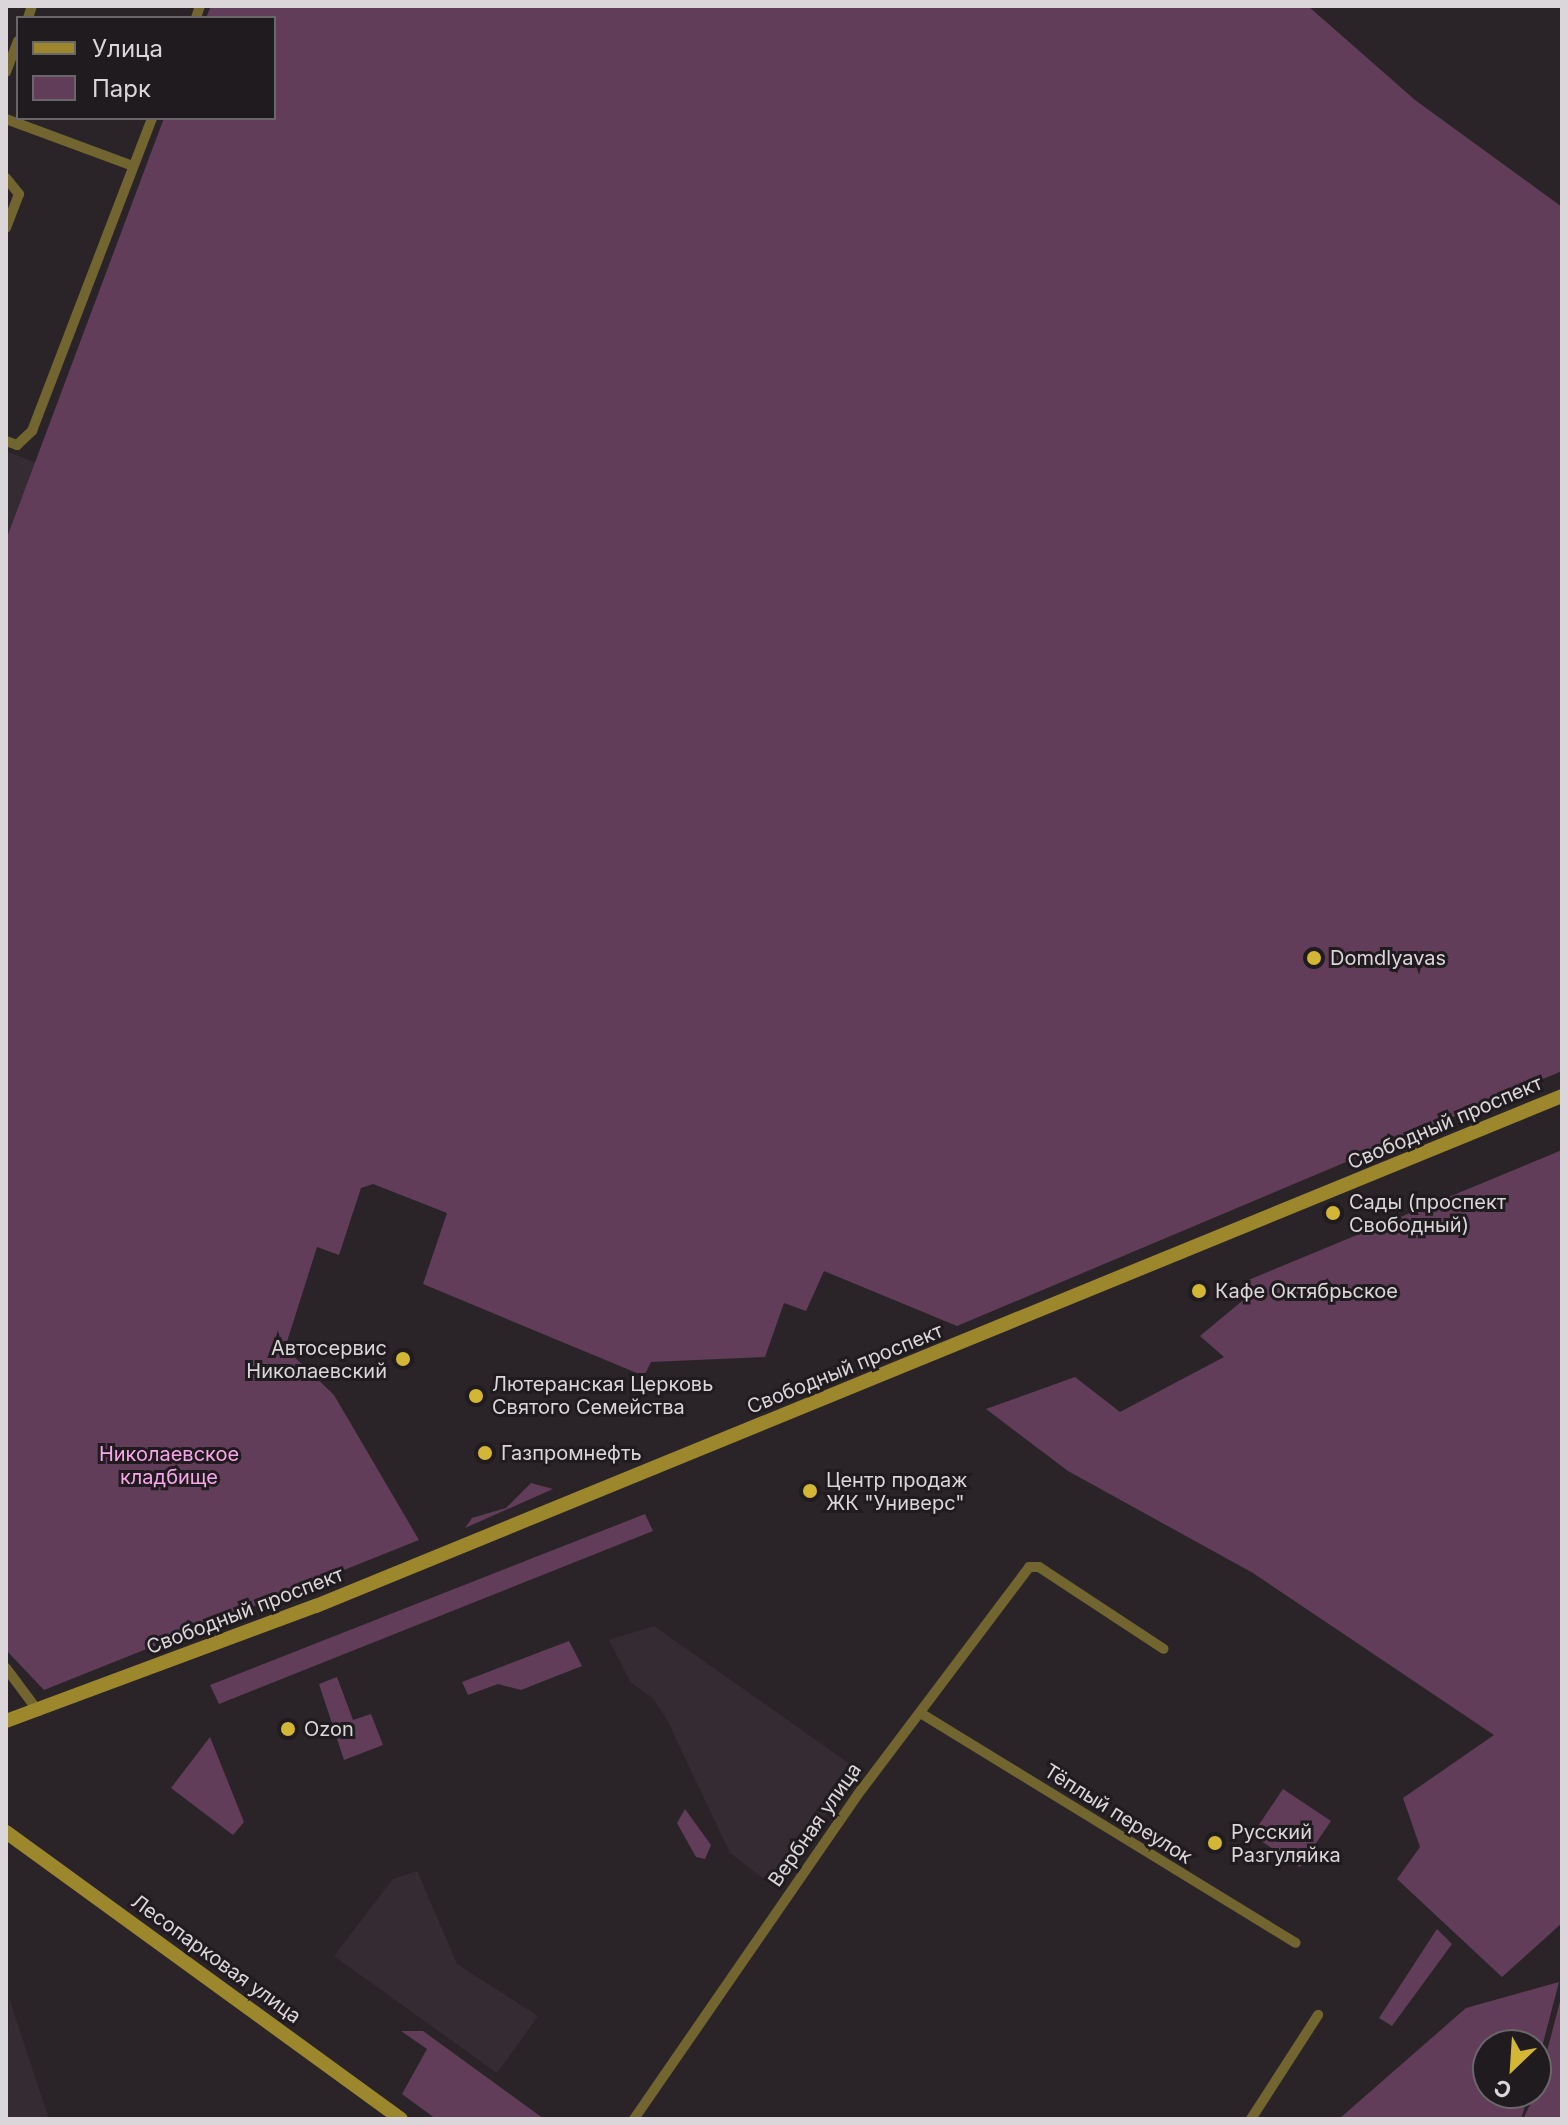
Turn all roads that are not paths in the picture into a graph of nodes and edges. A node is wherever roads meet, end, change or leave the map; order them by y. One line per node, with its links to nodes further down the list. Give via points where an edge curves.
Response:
1 (16, 46): 2 (street)
2 (6, 72)
3 (6, 119): 5 (street)
4 (151, 120): 5 (street)
5 (133, 166): 8 (street, via 32,431 17,445)
6 (6, 178): 7 (street, via 19,194)
7 (6, 228)
8 (6, 441)
9 (1562, 1096): 12 (main road, Свободный проспект, via 344,1595)
10 (1164, 1649): 13 (street, Вербная улица, via 1039,1567 1029,1567)
11 (6, 1668): 12 (street)
12 (38, 1711): 14 (main road, Свободный проспект)
13 (922, 1714): 16 (street, Тёплый переулок); 19 (street, Вербная улица, via 862,1789)
14 (6, 1721)
15 (6, 1832): 18 (main road, Лесопарковая улица)
16 (1295, 1943)
17 (1318, 2015): 20 (street)
18 (401, 2119)
19 (634, 2119)
20 (1251, 2119)

